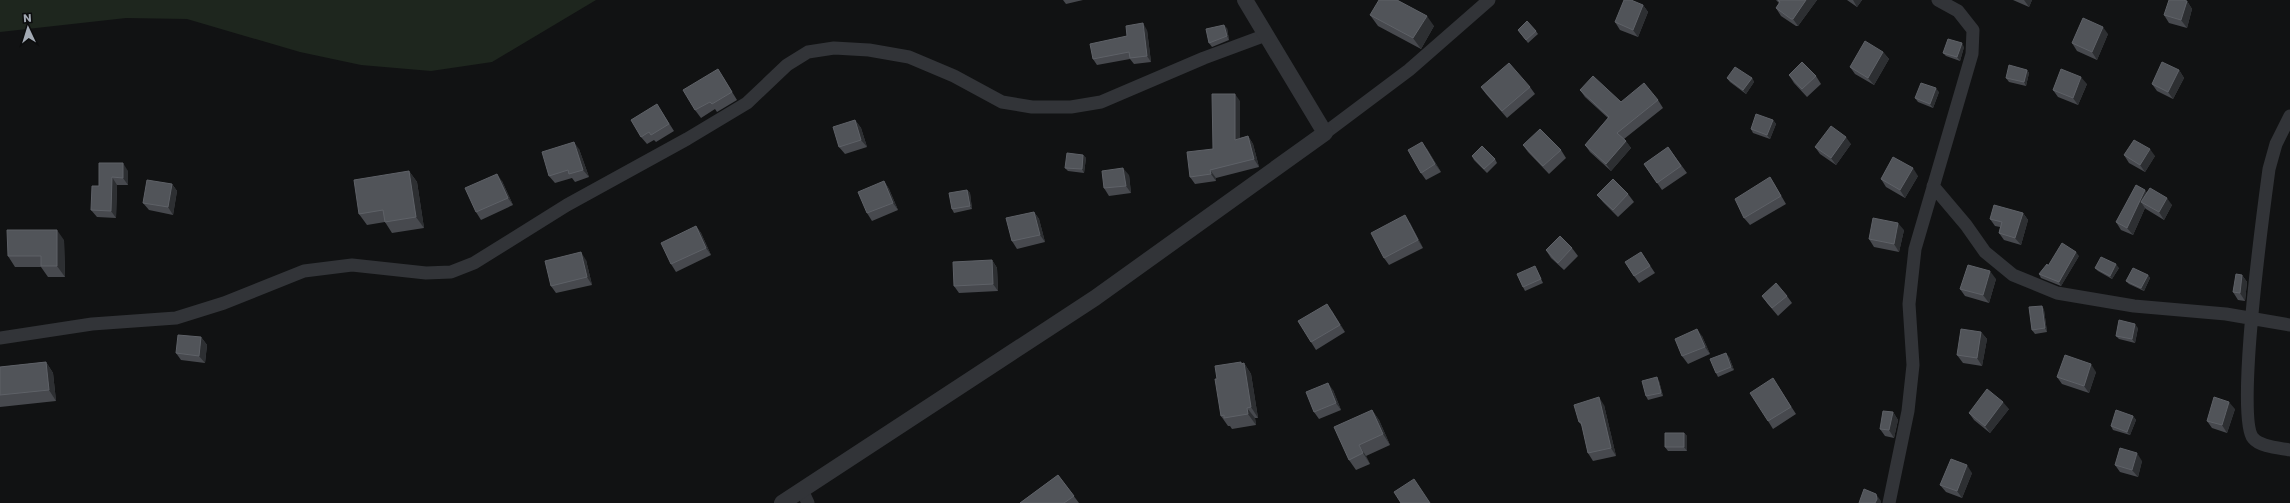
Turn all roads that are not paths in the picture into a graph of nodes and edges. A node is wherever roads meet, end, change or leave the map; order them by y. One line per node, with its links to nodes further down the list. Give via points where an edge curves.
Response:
1 (1245, 0): 4 (street)
2 (1489, 0): 6 (street, via 1409,70)
3 (1938, 0): 7 (street, via 1958,11 1972,30 1972,54)
4 (1266, 36): 6 (street); 10 (street, via 1204,58 1101,102 1071,108 1032,107 1002,102 954,76 909,57 869,50 834,48 808,52 787,65 748,103 687,140 567,204 474,263 451,272 426,273 352,265 304,271 224,303 176,318 92,324)
5 (2290, 116): 8 (street, via 2276,144 2269,169)
6 (1325, 133): 12 (street, via 1095,298)
7 (1933, 186): 8 (street, via 1966,224 1984,252 2013,275 2057,293); 14 (street, via 1915,249 1909,304 1913,365 1908,411)
8 (2251, 319): 9 (street); 11 (street, via 2249,431 2253,439)
9 (2290, 325)
10 (0, 338)
11 (2290, 450)
12 (805, 496): 13 (street)
13 (782, 503)
14 (1888, 503)

